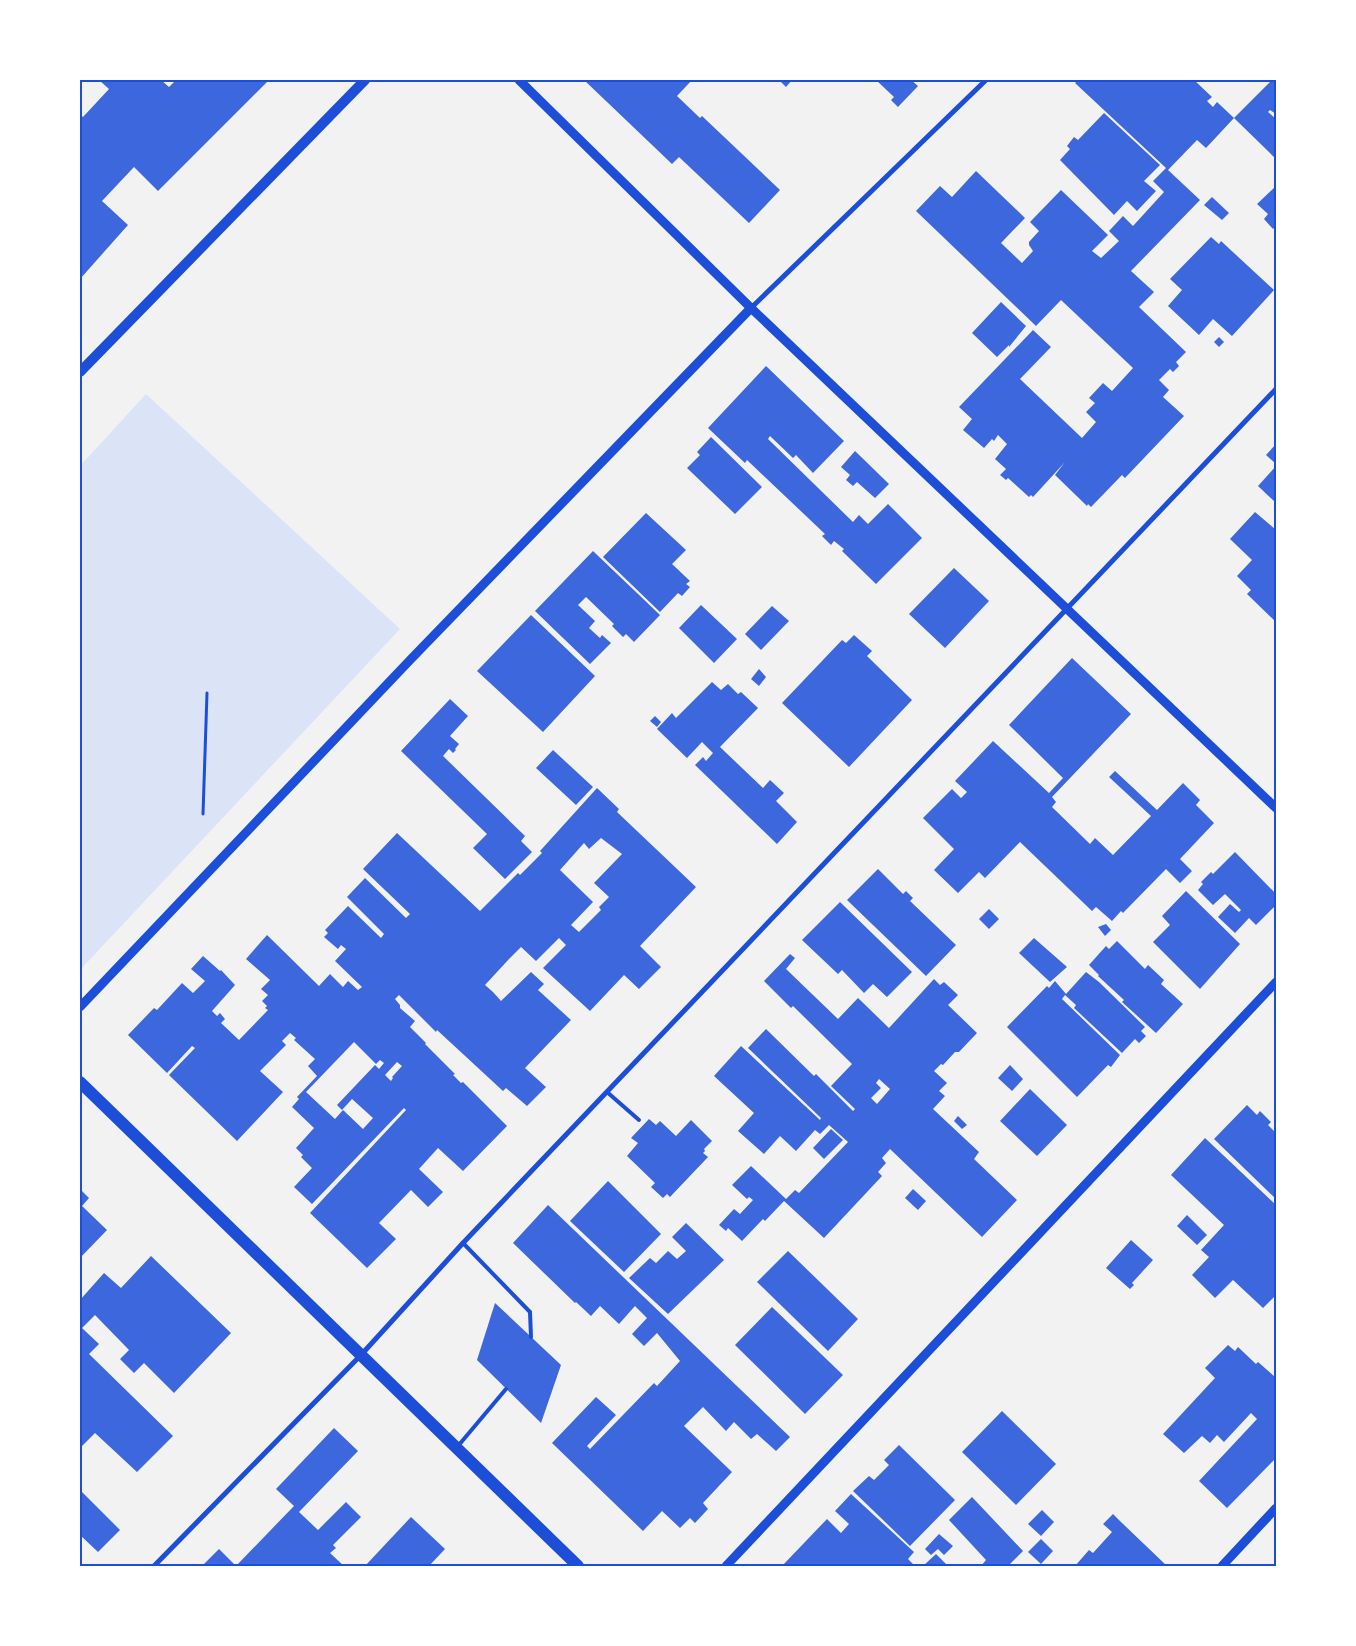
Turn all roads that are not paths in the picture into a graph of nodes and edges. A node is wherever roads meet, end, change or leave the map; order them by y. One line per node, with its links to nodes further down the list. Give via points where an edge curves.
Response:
1 (365, 80): 5 (main road)
2 (518, 80): 4 (street)
3 (986, 80): 4 (street)
4 (751, 308): 7 (street); 10 (street)
5 (80, 372)
6 (1276, 389): 7 (street)
7 (1068, 609): 8 (street); 12 (street)
8 (1276, 808)
9 (1276, 982): 22 (street)
10 (80, 1007)
11 (80, 1082): 16 (main road)
12 (607, 1092): 13 (lane); 14 (street)
13 (639, 1120)
14 (463, 1243): 15 (lane, via 530,1312); 16 (street)
15 (531, 1337)
16 (361, 1355): 18 (main road); 21 (street)
17 (506, 1389): 18 (lane)
18 (456, 1448): 20 (main road)
19 (1276, 1508): 23 (street)
20 (576, 1565)
21 (154, 1566)
22 (726, 1566)
23 (1222, 1566)

